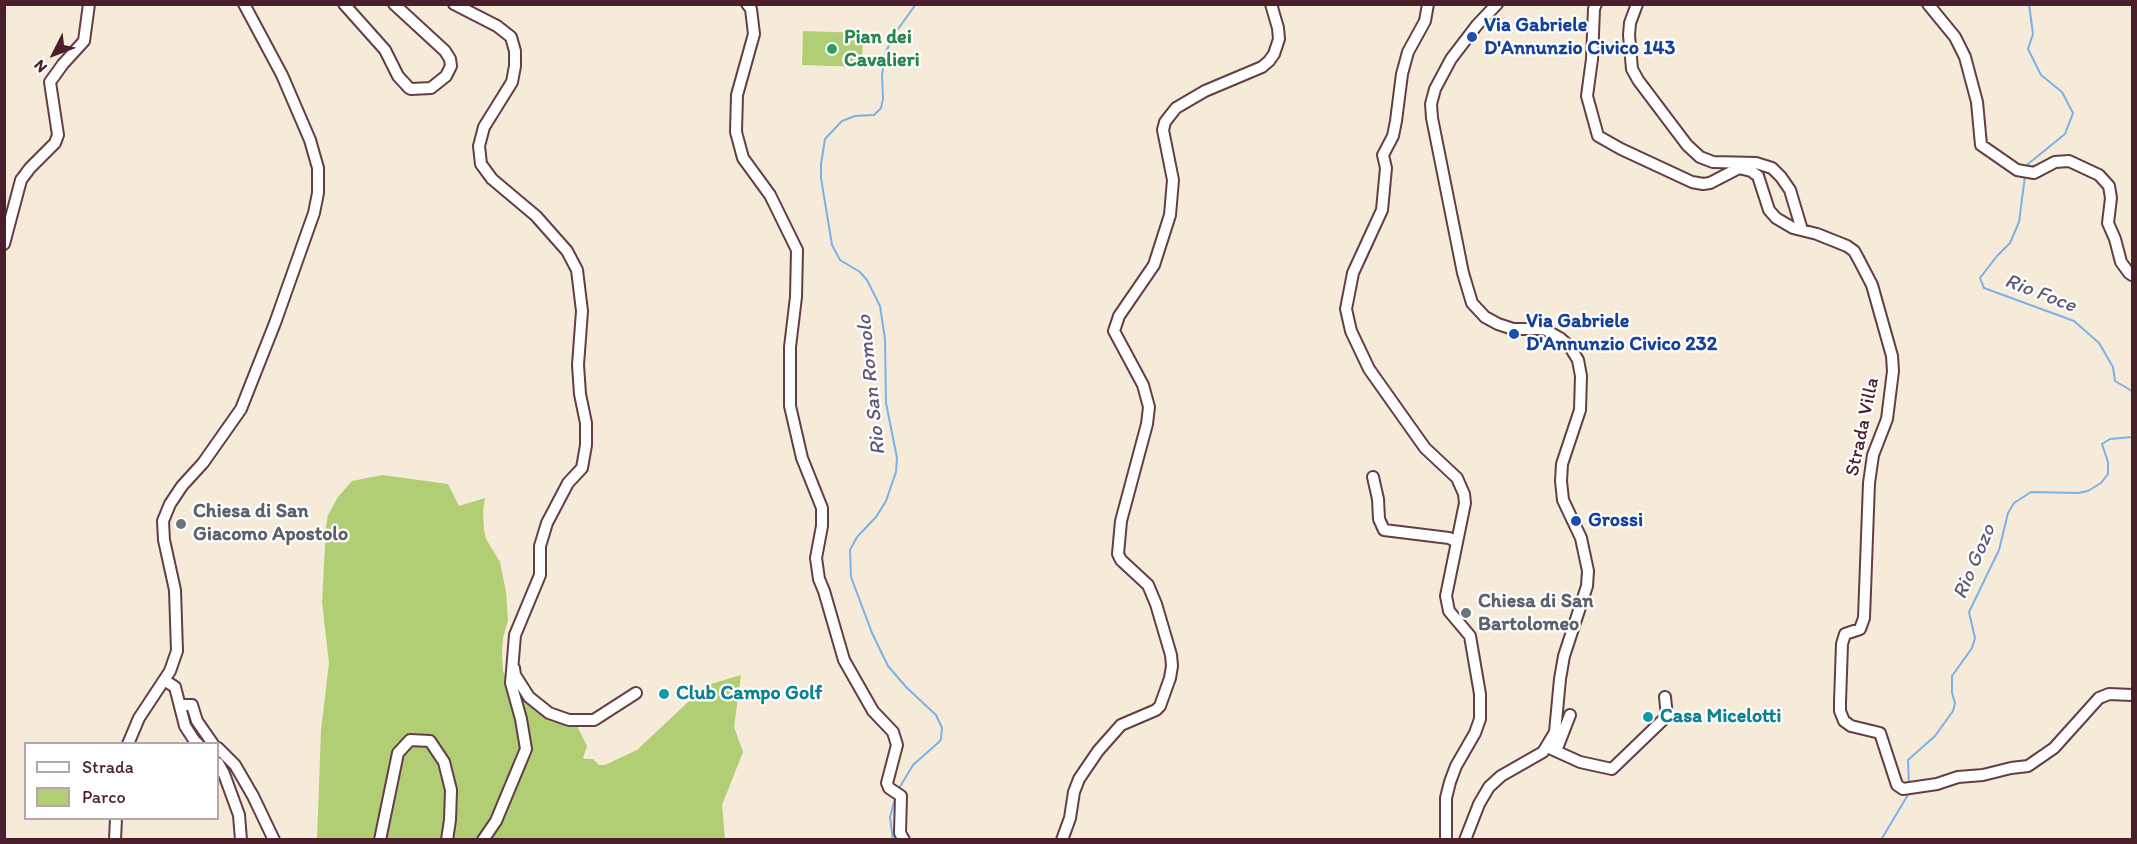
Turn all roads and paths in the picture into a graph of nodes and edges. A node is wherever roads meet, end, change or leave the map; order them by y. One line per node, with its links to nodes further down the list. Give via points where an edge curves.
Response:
1 (89, 4): 15 (street, via 84,41 51,82 58,135 21,180)
2 (244, 4): 20 (street, via 282,75 310,140 318,168 318,193 279,313 241,409 182,486 163,520 175,590 177,651)
3 (344, 4): 4 (street, via 385,50 409,88 431,88 446,76 450,59)
4 (394, 4)
5 (454, 4): 19 (street, via 511,37 515,51 512,82 484,127 479,146 481,164 567,251 577,270 582,311 578,365 586,423 582,468 568,483 547,523 540,546 540,575 515,635)
6 (747, 4): 39 (street, via 754,34 737,95 736,132 743,158 770,195 797,250 790,406 802,458 822,508 816,558 819,579 844,660 897,745 887,783 901,796 900,833)
7 (1271, 4): 40 (street, via 1279,39 1269,61 1186,102 1169,114 1165,122 1163,130 1173,180 1170,214 1154,265 1119,316 1114,331 1143,385 1149,407 1120,521 1118,554 1148,585 1172,666 1160,706 1121,725 1079,779)
8 (1428, 4): 18 (street, via 1425,21 1408,52 1393,136 1383,155 1386,168 1382,210 1353,273 1346,309 1351,331 1375,379 1425,448 1457,478 1465,502)
9 (1497, 4): 30 (street, via 1447,65 1435,89 1432,118 1463,273 1473,303 1485,318 1498,324 1513,329 1544,329 1570,347 1578,360 1580,410 1562,464 1561,481 1563,500 1586,556 1587,586 1564,656)
10 (1596, 4): 13 (street, via 1587,96 1598,136 1692,182 1710,183)
11 (1637, 4): 13 (street, via 1629,35 1632,69 1638,80 1700,157)
12 (1928, 4): 16 (street, via 1965,57 1977,102 1981,145 2017,170 2034,173 2055,162 2069,161 2099,175 2109,186 2108,223 2121,262)
13 (1743, 165): 14 (street, Strada Villa, via 1758,176 1769,210 1776,218); 14 (street, via 1756,163 1772,168 1781,177 1795,203)
14 (1802, 230): 22 (street, Strada Villa, via 1854,251 1872,285 1892,356 1887,419 1873,455 1869,483 1864,618 1860,629 1845,634 1840,664 1844,721 1880,733 1897,785 1908,788 2028,766 2054,748 2098,698 2109,694)
15 (4, 244)
16 (2133, 275)
17 (1373, 477): 18 (street, via 1384,530)
18 (1456, 542): 41 (street, via 1446,596 1449,611 1470,636 1480,719 1450,782)
19 (513, 664): 21 (street, via 529,697 549,712 569,720 594,720); 38 (street, via 512,683 526,749 496,821)
20 (164, 680): 24 (street, via 175,687); 26 (street, via 139,718)
21 (636, 693)
22 (2133, 695)
23 (1665, 697): 30 (street, via 1667,716 1611,769 1580,762)
24 (181, 705): 27 (street, via 185,726); 28 (street, via 192,705 197,721)
25 (1570, 715): 30 (street)
26 (130, 742)
27 (196, 742)
28 (212, 742)
29 (219, 749): 35 (street, via 235,765)
30 (1551, 749): 42 (street, via 1501,776 1489,788)
31 (219, 765): 34 (street, via 239,815)
32 (116, 820): 33 (street)
33 (115, 840)
34 (241, 840)
35 (274, 840)
36 (380, 840): 37 (street, via 398,753 410,740 430,741 444,762 451,790)
37 (447, 840)
38 (483, 840)
39 (904, 840)
40 (1062, 840)
41 (1446, 840)
42 (1465, 840)

